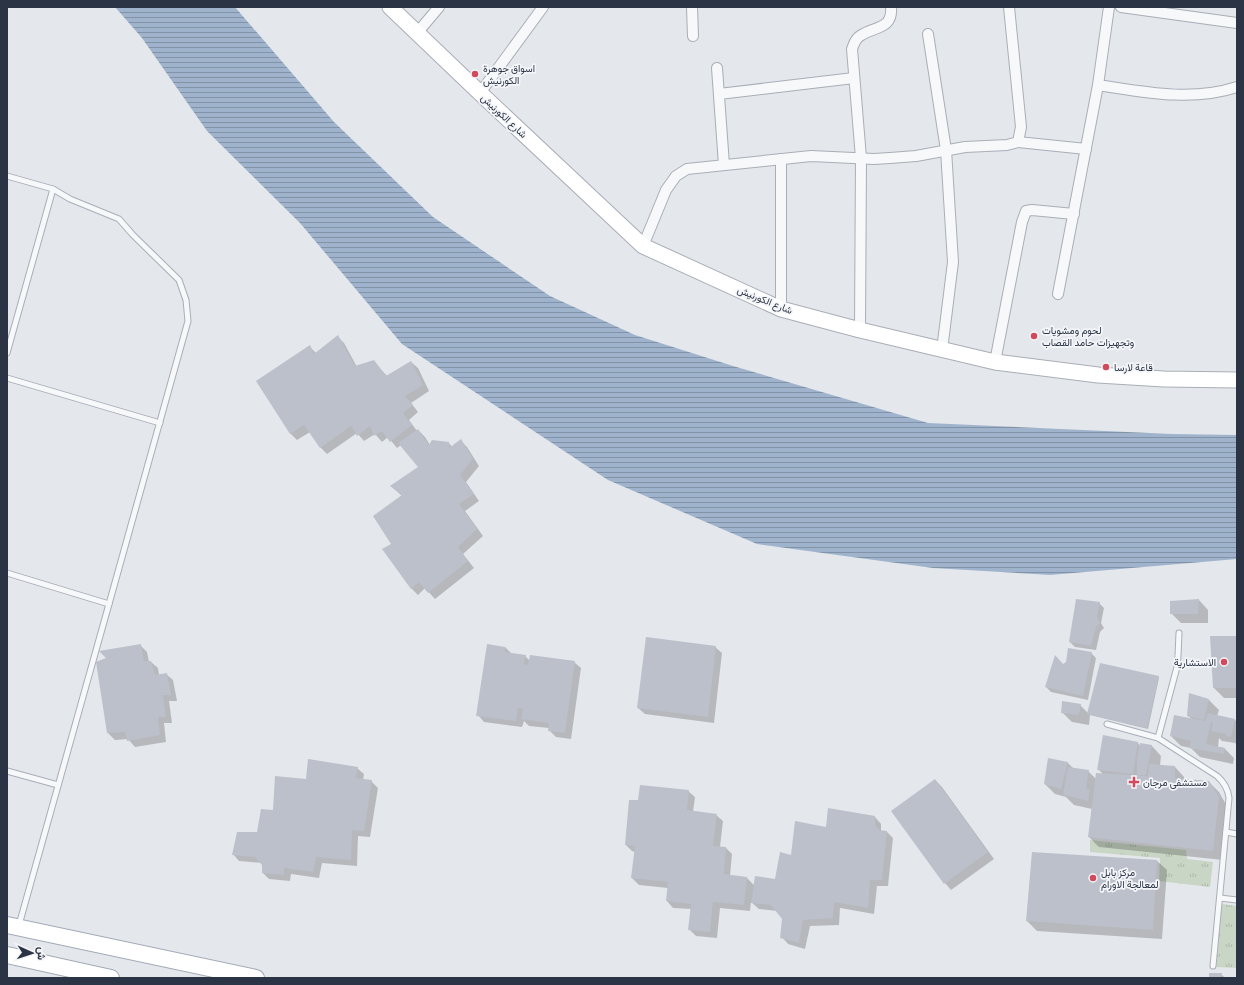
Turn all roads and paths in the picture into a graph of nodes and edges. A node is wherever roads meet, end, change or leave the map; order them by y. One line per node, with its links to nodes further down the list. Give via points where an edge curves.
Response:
1 (390, 7): 10 (street, شارع الكورنيش)
2 (438, 7): 10 (street)
3 (543, 7): 17 (street)
4 (692, 7): 12 (street)
5 (891, 7): 14 (street, via 890,19 886,24 855,40 852,49)
6 (1009, 7): 19 (street, via 1021,127)
7 (1109, 7): 15 (street)
8 (1121, 7): 9 (street)
9 (1237, 23)
10 (417, 33): 17 (street, شارع الكورنيش)
11 (928, 34): 21 (street)
12 (693, 36)
13 (717, 68): 18 (street)
14 (854, 78): 18 (street); 22 (street)
15 (1098, 85): 16 (street, via 1181,96 1203,95); 20 (street)
16 (1237, 87)
17 (480, 93): 28 (street, شارع الكورنيش)
18 (719, 94): 24 (street)
19 (1018, 142): 20 (street); 21 (street)
20 (1086, 149): 27 (street)
21 (946, 150): 22 (street, via 903,157); 32 (street, via 953,262)
22 (861, 158): 23 (street, via 812,156); 31 (street)
23 (780, 159): 24 (street); 30 (street)
24 (724, 165): 28 (street, via 687,169 676,176 666,190)
25 (7, 176): 26 (lane)
26 (53, 189): 33 (lane); 37 (lane, via 70,200 120,219 179,280 186,300 188,321)
27 (1074, 214): 29 (street); 34 (street, via 1026,211)
28 (644, 246): 30 (street, شارع الكورنيش)
29 (1058, 294)
30 (781, 309): 31 (street, شارع الكورنيش)
31 (860, 330): 32 (street, شارع الكورنيش)
32 (942, 350): 34 (street, شارع الكورنيش)
33 (7, 353)
34 (994, 362): 36 (street, شارع الكورنيش, via 1098,375)
35 (7, 378): 37 (lane)
36 (1237, 380)
37 (160, 422): 39 (lane)
38 (7, 573): 39 (lane)
39 (109, 604): 44 (lane)
40 (1179, 633): 42 (lane, via 1177,667)
41 (1107, 724): 42 (lane)
42 (1158, 738): 45 (lane, via 1217,776 1224,784 1229,798)
43 (7, 771): 44 (lane)
44 (58, 785): 49 (lane)
45 (1226, 832): 46 (lane); 47 (lane)
46 (1237, 834)
47 (1220, 898): 48 (lane); 51 (lane)
48 (1237, 900)
49 (12, 927): 53 (main road)
50 (7, 955): 52 (main road)
51 (1213, 966)
52 (111, 978)
53 (256, 978)

